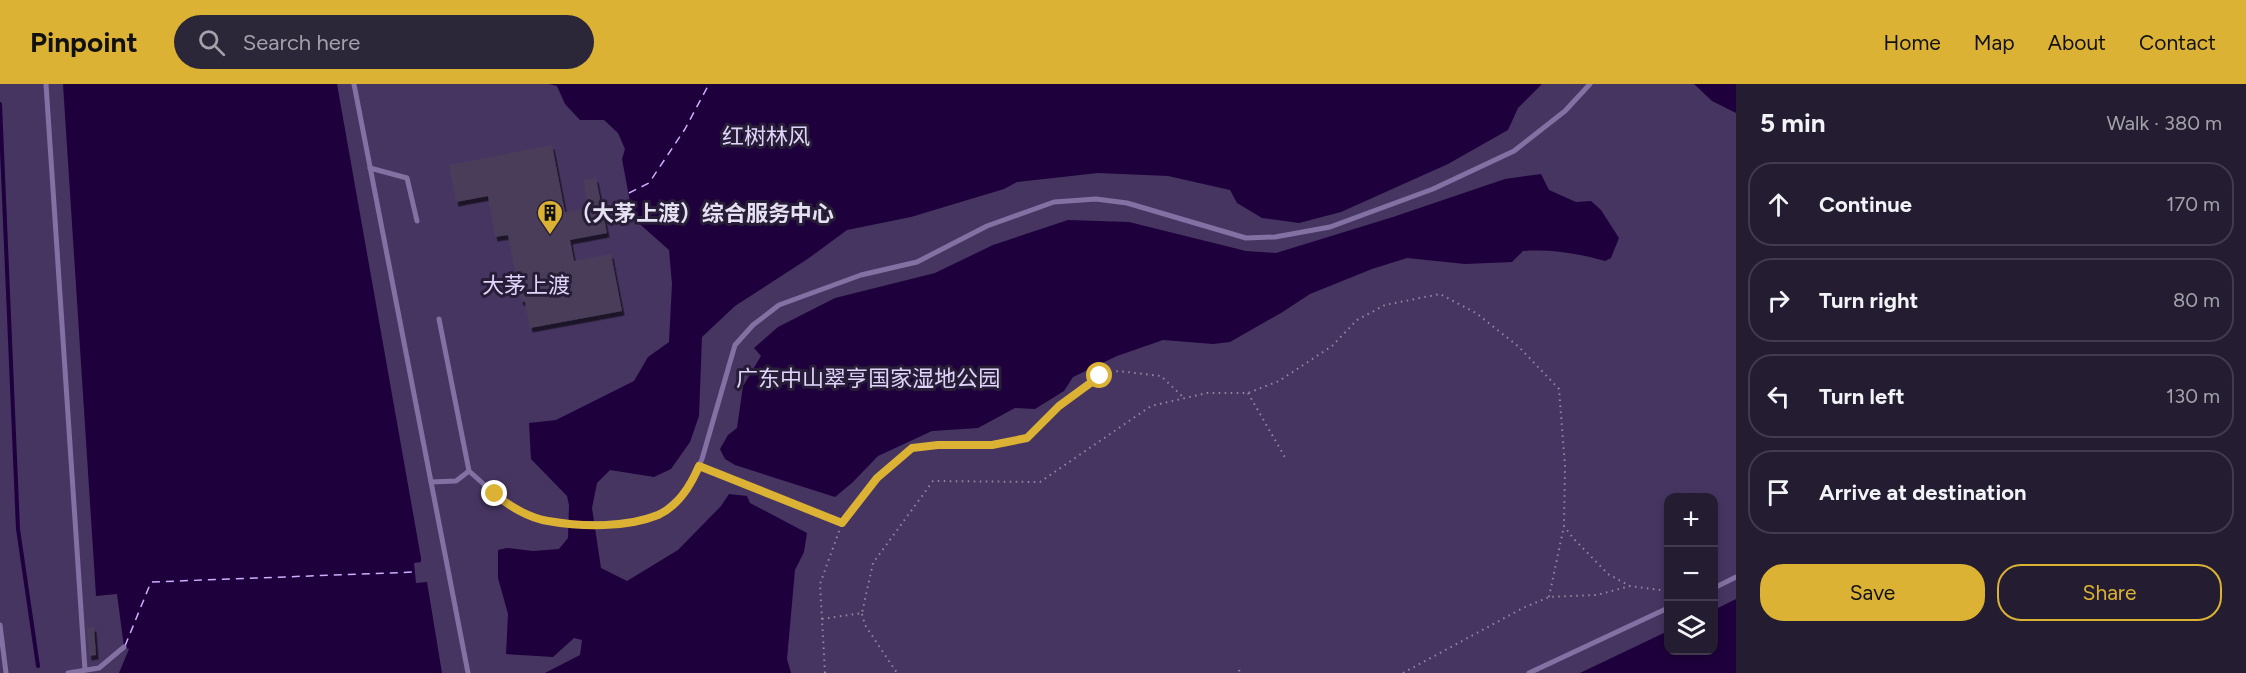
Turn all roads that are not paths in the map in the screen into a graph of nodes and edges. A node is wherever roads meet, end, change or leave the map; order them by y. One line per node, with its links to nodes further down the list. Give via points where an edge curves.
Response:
1 (46, 84): 14 (lane)
2 (354, 84): 4 (lane)
3 (1590, 84): 7 (lane, via 1565,111 1514,151 1433,189 1330,227 1246,238 1127,203 1096,199 1054,202 987,226 917,262 861,275 779,305 735,345 699,466 688,490 660,514 626,523 546,521 507,505)
4 (370, 168): 5 (lane, via 407,178); 8 (lane)
5 (417, 221)
6 (439, 320): 7 (lane)
7 (469, 471): 8 (lane, via 456,481)
8 (431, 482): 17 (lane, via 445,571)
9 (1736, 577): 10 (lane)
10 (1718, 586)
11 (1664, 610): 18 (lane)
12 (0, 625): 15 (lane)
13 (124, 647): 14 (lane, via 99,668)
14 (89, 671): 16 (lane)
15 (6, 673)
16 (68, 673)
17 (468, 673)
18 (1529, 673)

